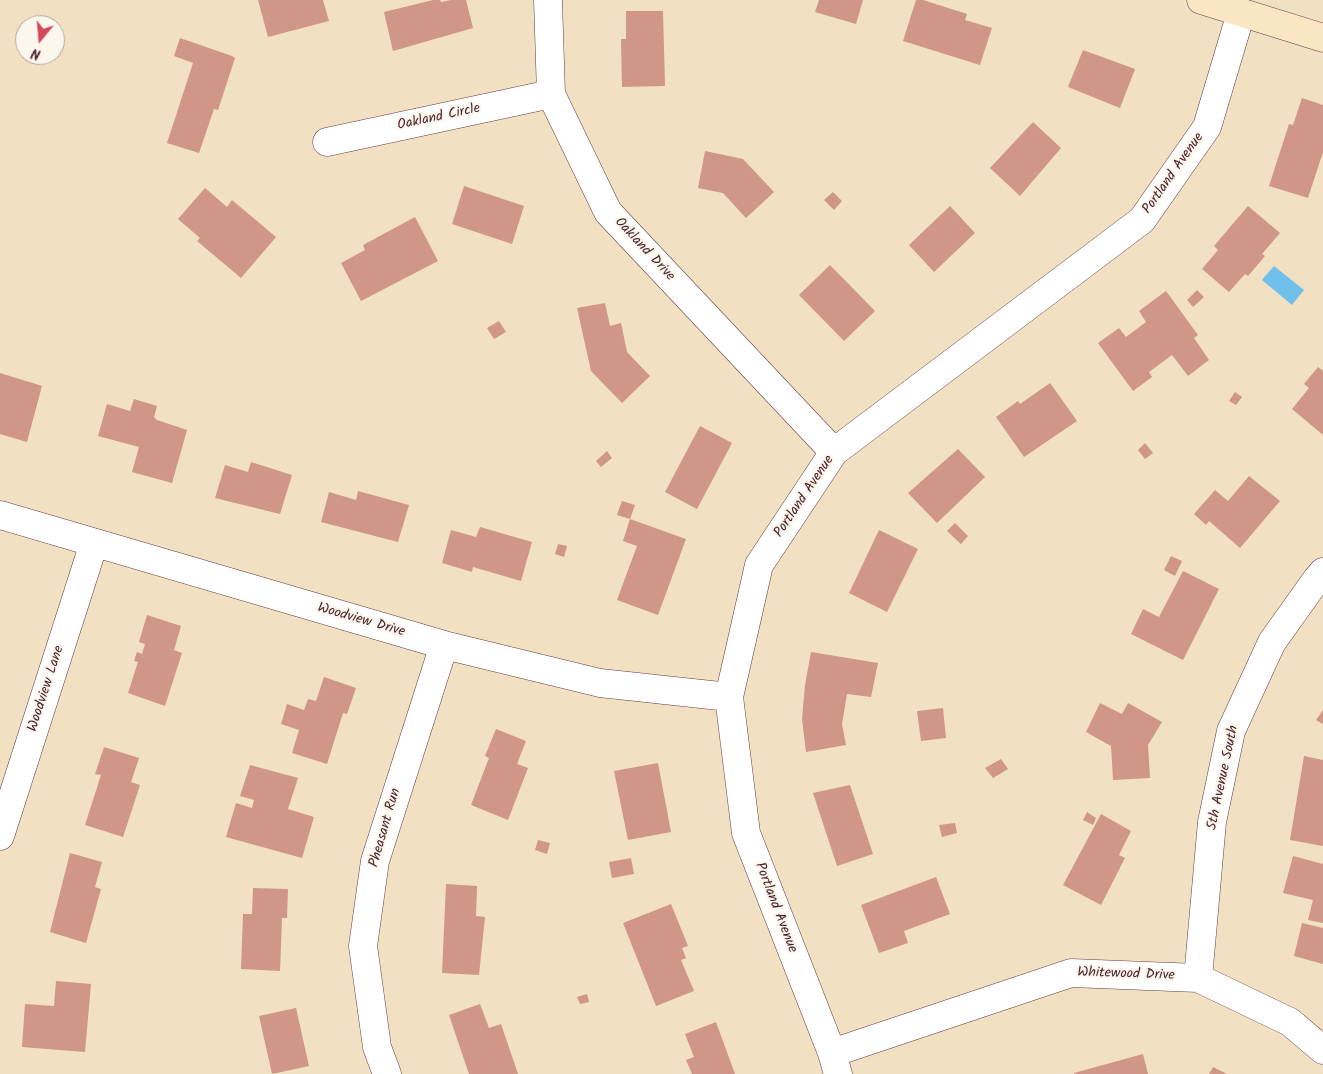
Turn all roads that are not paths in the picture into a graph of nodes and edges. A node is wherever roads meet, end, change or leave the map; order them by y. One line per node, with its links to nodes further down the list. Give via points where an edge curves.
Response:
1 (548, 0): 5 (street, Oakland Drive)
2 (1201, 0): 3 (street)
3 (1241, 13): 4 (street); 7 (street, Portland Avenue, via 1207,127 1142,220)
4 (1323, 38)
5 (551, 94): 6 (street, Oakland Circle); 7 (street, Oakland Drive, via 608,212)
6 (327, 142)
7 (834, 452): 12 (street, Portland Avenue, via 759,565)
8 (0, 515): 9 (street, Woodview Drive)
9 (94, 543): 11 (street, Woodview Drive); 13 (street, Woodview Lane)
10 (1323, 572): 14 (street, 5th Avenue South, via 1272,642 1231,731 1212,822)
11 (444, 645): 12 (street, Woodview Drive, via 600,683); 17 (street, Pheasant Run, via 374,861 363,946 376,1047)
12 (729, 697): 16 (street, Portland Avenue, via 746,833)
13 (0, 836)
14 (1198, 978): 15 (street, Whitewood Drive, via 1290,1022); 16 (street, Whitewood Drive, via 1071,973)
15 (1323, 1050)
16 (835, 1064)
17 (386, 1074)

